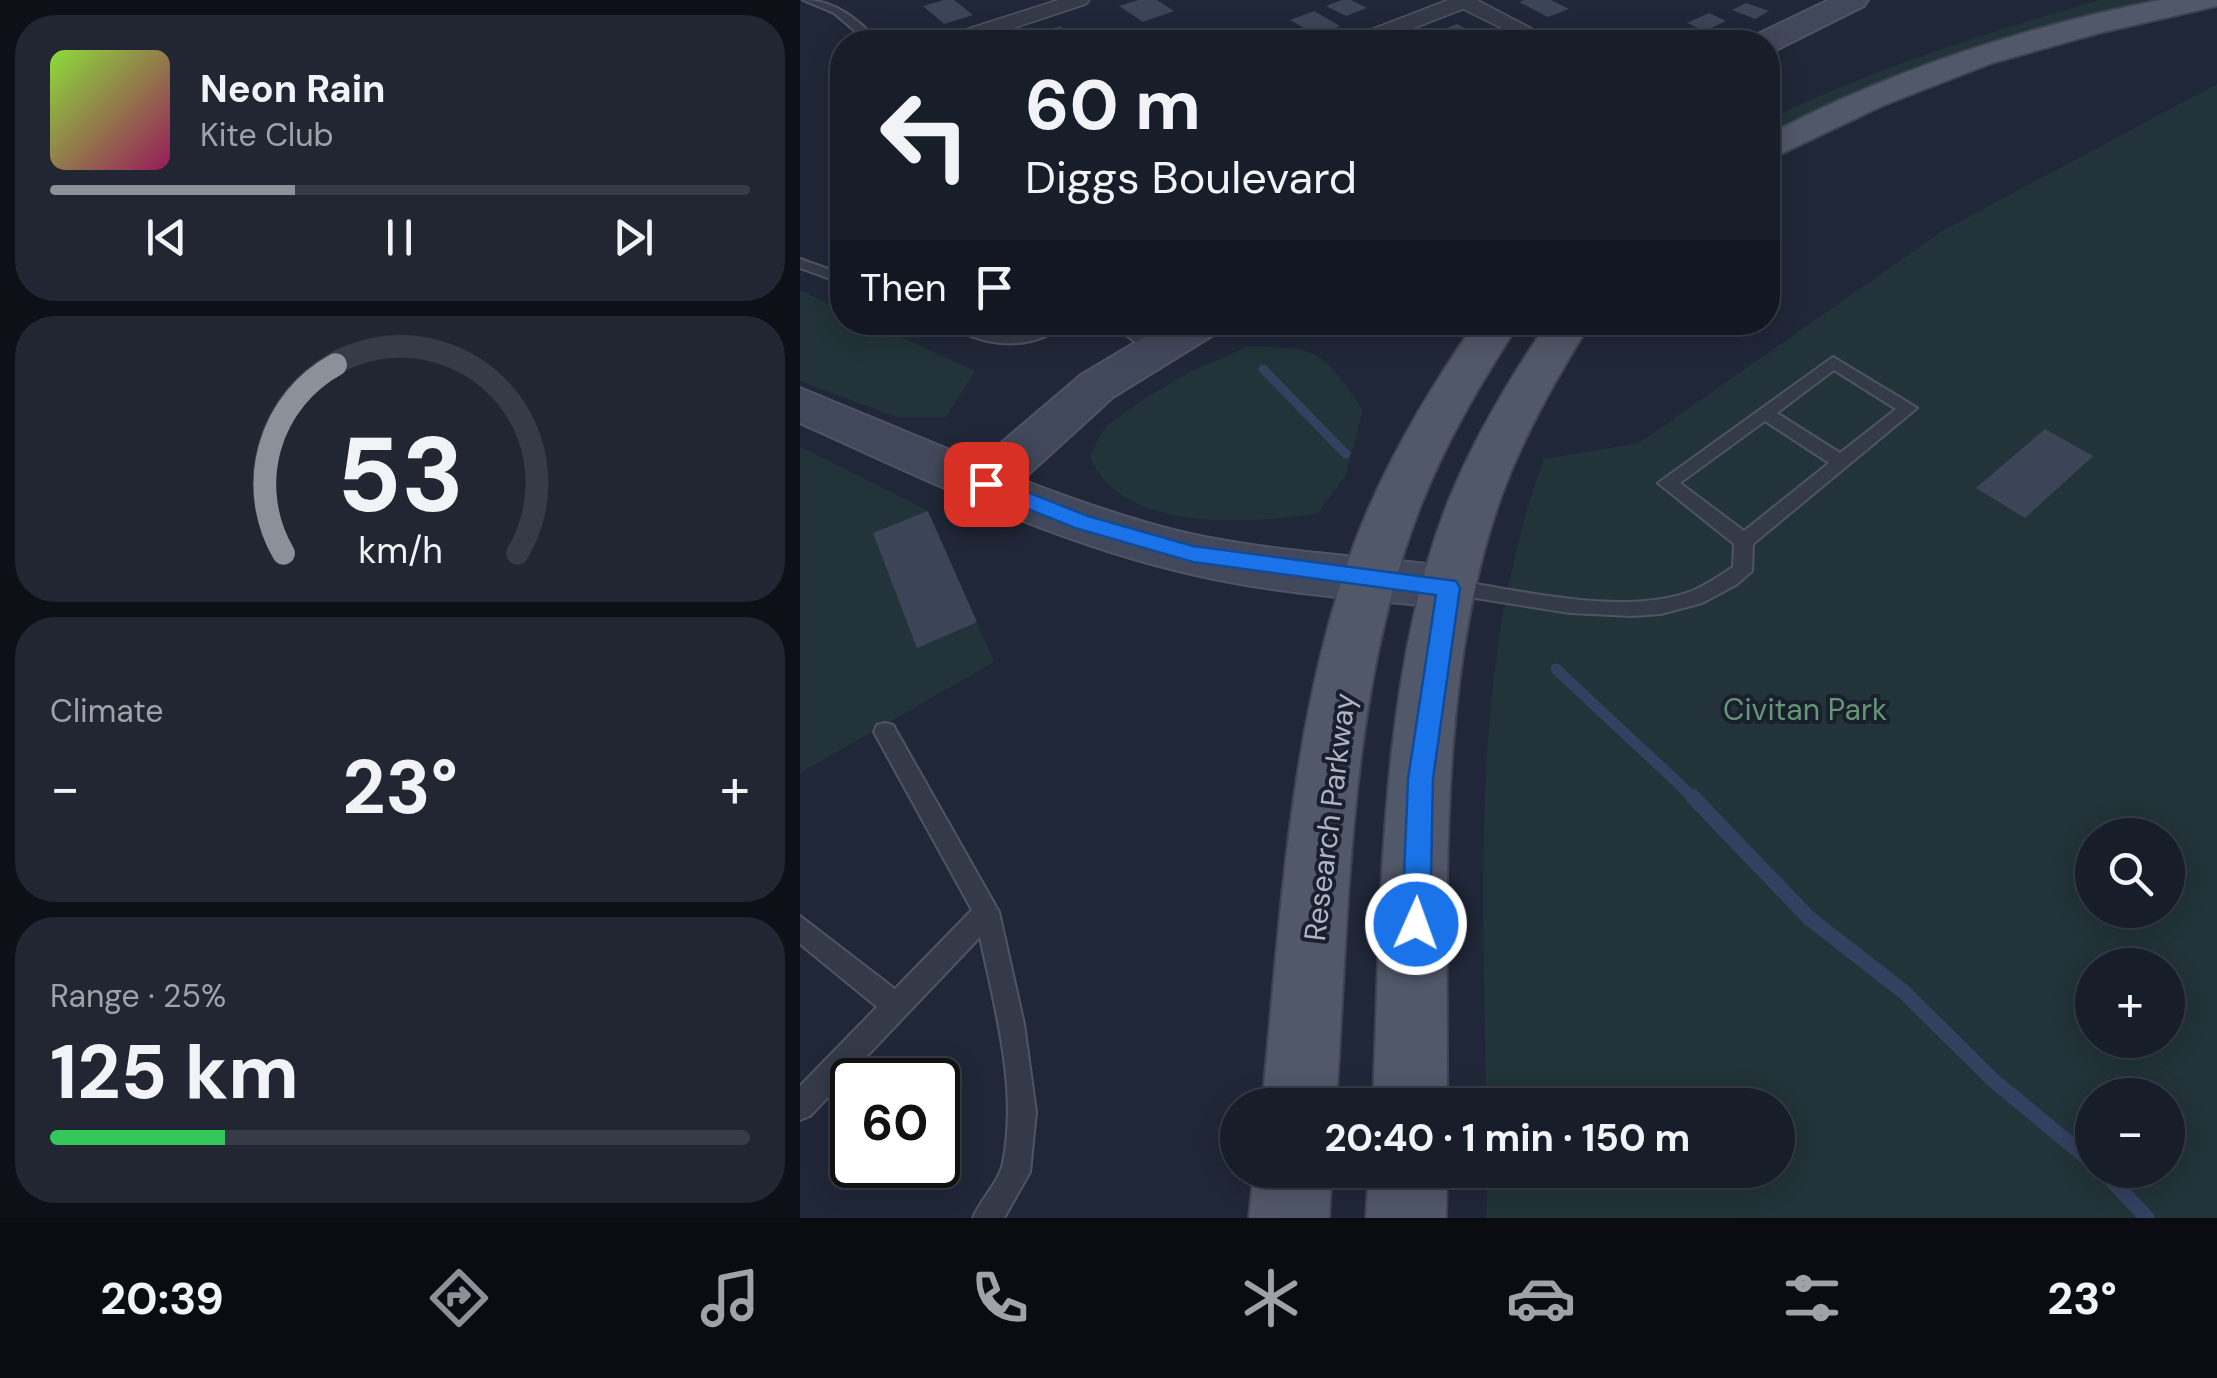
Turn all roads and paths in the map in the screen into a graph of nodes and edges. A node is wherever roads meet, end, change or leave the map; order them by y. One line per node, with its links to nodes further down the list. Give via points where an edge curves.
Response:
1 (809, 0): 7 (lane, via 838,10)
2 (1079, 0): 8 (street)
3 (1464, 0): 9 (street); 10 (street)
4 (1853, 0): 11 (street)
5 (2069, 0): 12 (main road)
6 (2206, 0): 13 (main road, via 1952,64)
7 (860, 30)
8 (988, 30)
9 (1390, 30)
10 (1523, 30)
11 (1780, 36)
12 (1933, 40)
13 (1780, 143)
14 (800, 263): 15 (lane)
15 (830, 274)
16 (991, 335): 17 (lane, via 1014,343)
17 (1040, 335)
18 (1491, 335): 26 (main road, Research Parkway, via 1432,428)
19 (1562, 335): 27 (main road, via 1499,442)
20 (1136, 336): 24 (street)
21 (800, 404): 24 (street)
22 (1765, 413): 23 (lane); 23 (lane, via 1833,362 1908,408); 25 (lane, via 1667,483)
23 (1840, 461): 25 (lane)
24 (986, 484): 26 (street, via 1082,522 1193,554)
25 (1744, 541): 27 (lane, via 1742,570 1688,600 1655,606 1619,608)
26 (1370, 578): 27 (street); 32 (main road, Research Parkway, via 1329,778)
27 (1448, 588): 33 (main road, via 1420,779)
28 (886, 732): 29 (lane)
29 (987, 912): 31 (lane); 37 (lane, via 1022,1112 1016,1172)
30 (800, 928): 31 (lane)
31 (896, 1006): 34 (lane)
32 (1301, 1088)
33 (1411, 1088)
34 (800, 1106)
35 (1291, 1188): 38 (main road)
36 (1407, 1188): 39 (main road)
37 (987, 1218)
38 (1288, 1218)
39 (1406, 1218)

